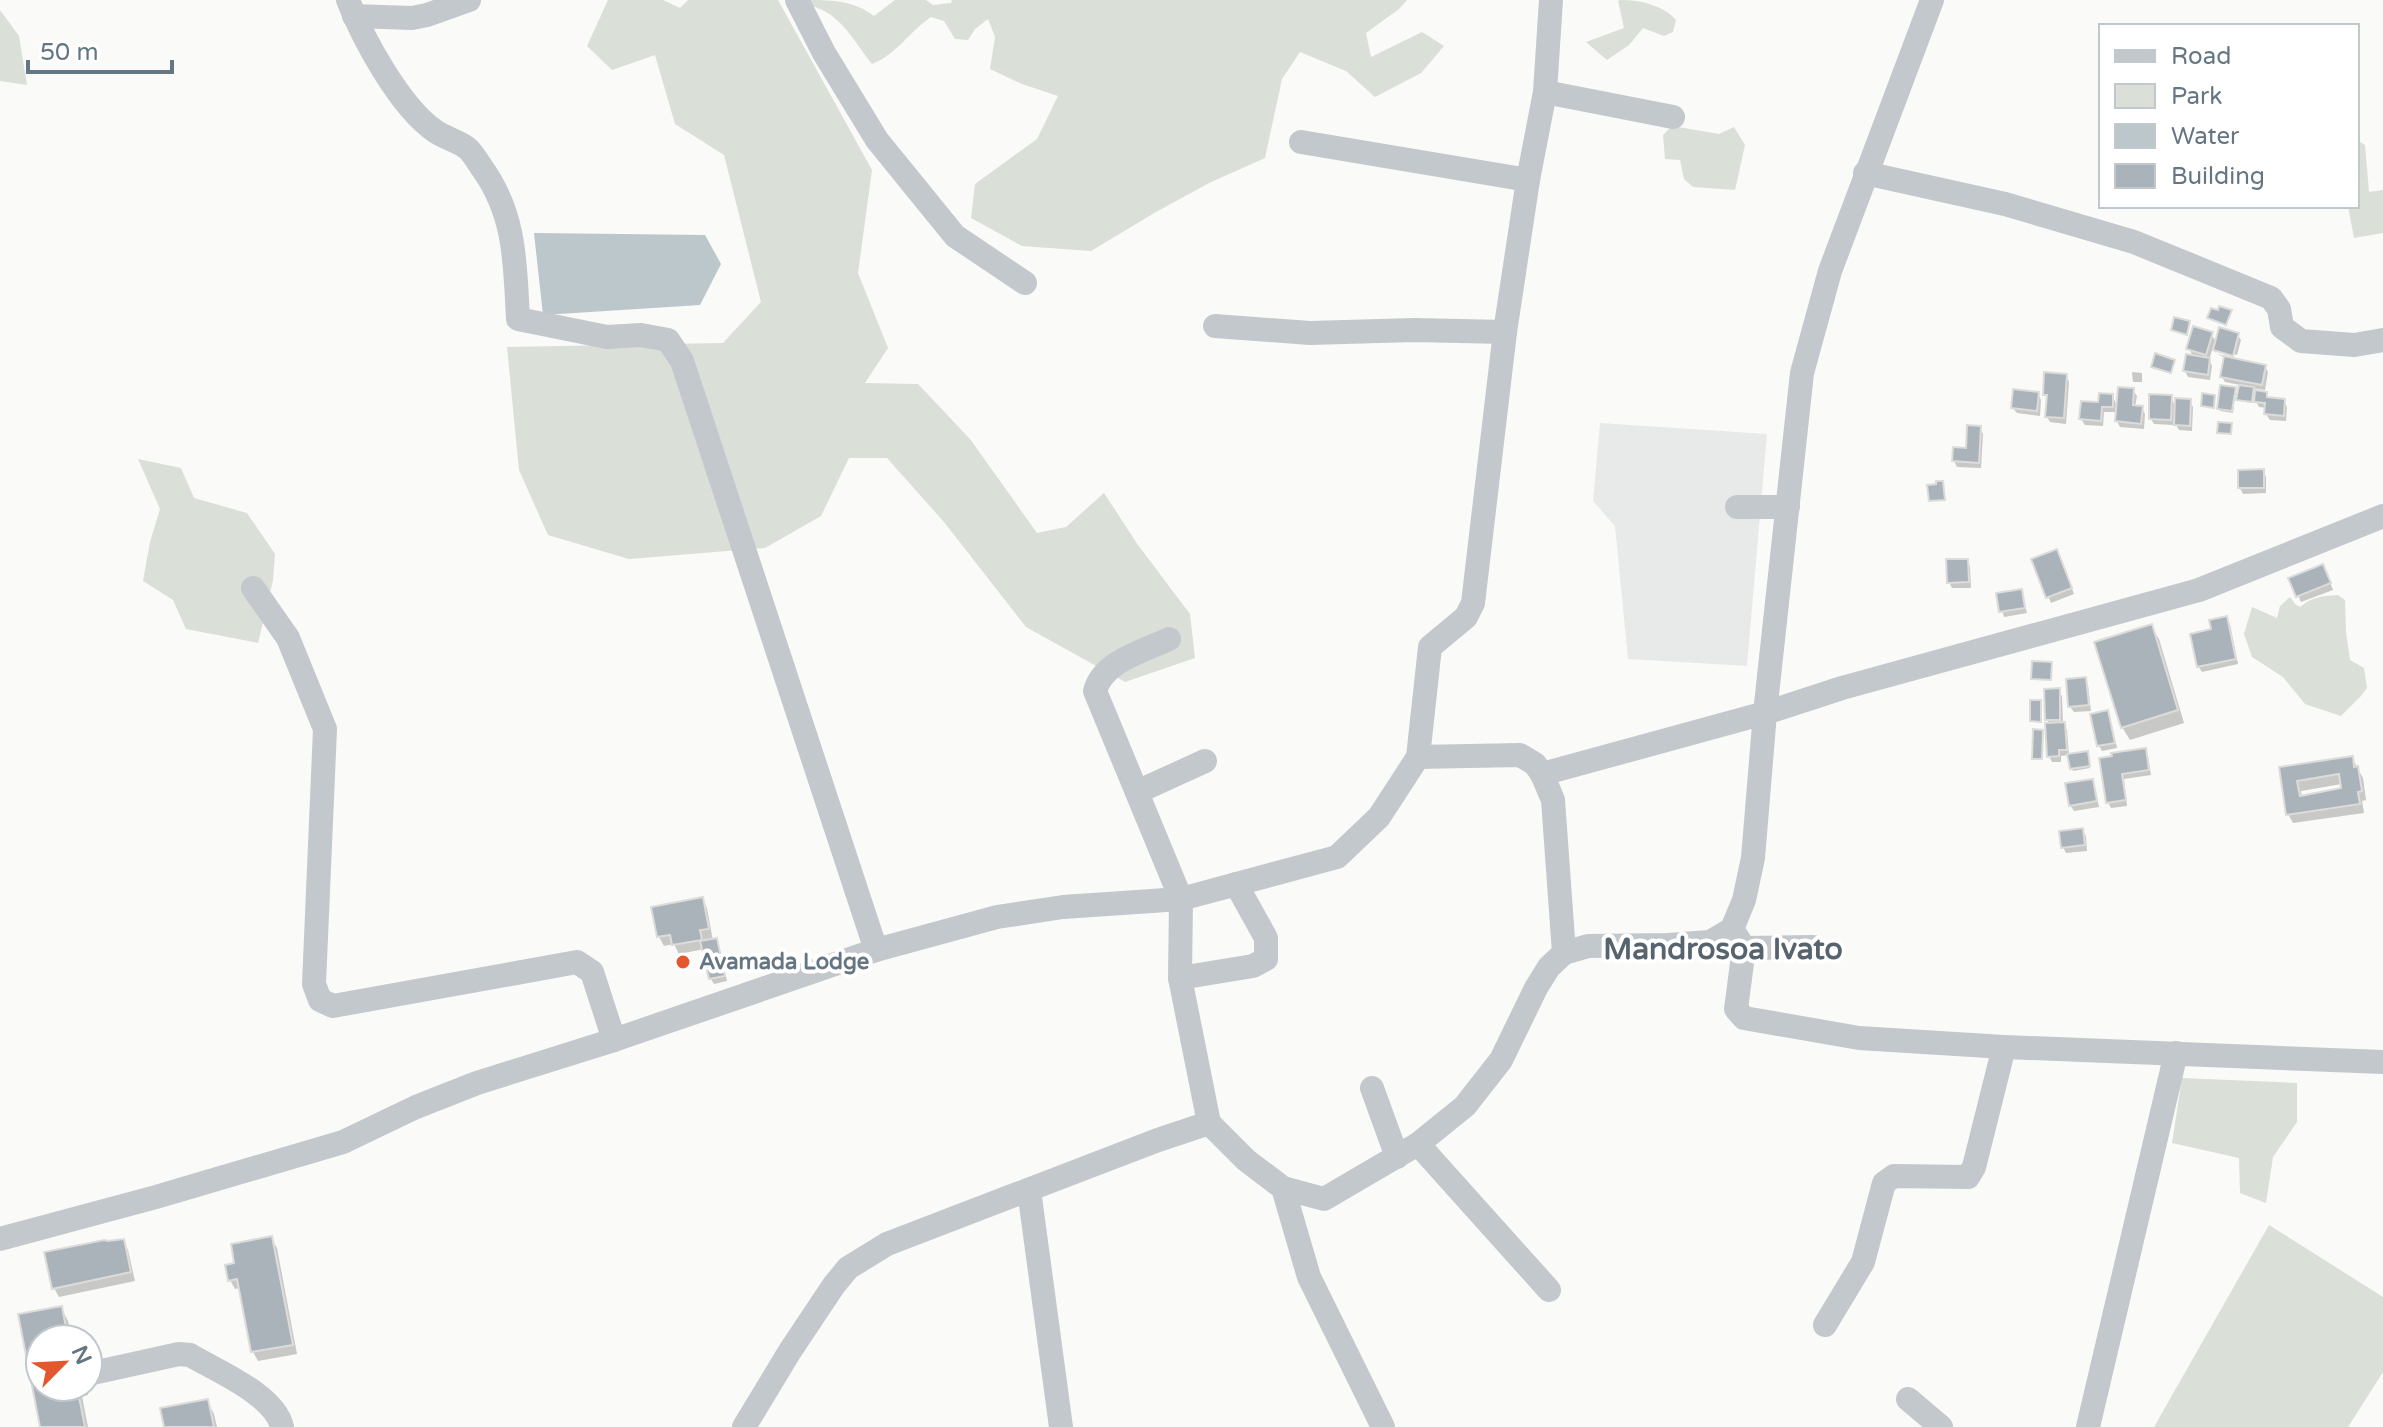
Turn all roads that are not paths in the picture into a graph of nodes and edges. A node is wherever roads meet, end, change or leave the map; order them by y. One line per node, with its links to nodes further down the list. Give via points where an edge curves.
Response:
1 (469, 0): 5 (street, via 412,18)
2 (797, 0): 11 (street, via 877,140 955,236)
3 (1551, 0): 6 (street)
4 (1932, 0): 9 (street)
5 (351, 8): 29 (street, via 408,103 434,130 468,148 491,180 507,216 516,261 518,319 607,337 668,340 682,361)
6 (1545, 92): 7 (street); 10 (street)
7 (1673, 117)
8 (1301, 142): 10 (street)
9 (1865, 173): 14 (street, via 2005,204 2134,242 2271,298 2282,327 2301,341 2354,345); 16 (street, via 1802,373)
10 (1528, 180): 13 (street)
11 (1025, 283)
12 (1215, 326): 13 (street, via 1310,333)
13 (1505, 332): 21 (street, via 1473,603 1466,617 1430,647)
14 (2383, 340)
15 (1737, 507): 16 (street)
16 (1788, 507): 20 (street)
17 (2383, 516): 20 (street, via 2213,585)
18 (253, 588): 32 (street, via 288,638 325,729 314,984 320,1000 333,1006 577,962 592,972)
19 (1169, 639): 24 (street, via 1113,665 1095,691)
20 (1765, 713): 23 (street); 27 (street, via 1753,858)
21 (1418, 757): 23 (street, via 1520,755); 25 (street, via 1379,817 1337,857)
22 (1205, 761): 24 (street)
23 (1542, 774): 30 (street, via 1553,800)
24 (1137, 792): 26 (street)
25 (1236, 884): 26 (street); 31 (street, via 1266,938 1266,959 1253,966)
26 (1181, 899): 29 (street, via 997,917); 31 (street)
27 (1738, 939): 28 (street); 30 (street, via 1588,946); 33 (street, via 1736,1009 1744,1018 1859,1038)
28 (1813, 947)
29 (876, 950): 32 (street)
30 (1564, 953): 38 (street, via 1536,988 1501,1060 1465,1106)
31 (1180, 978): 37 (street)
32 (614, 1040): 41 (street, via 477,1083 343,1142)
33 (2004, 1047): 34 (street); 43 (street, via 1968,1177 1894,1176 1884,1183 1863,1262)
34 (2176, 1053): 35 (street); 51 (street)
35 (2383, 1062)
36 (1372, 1088): 38 (street)
37 (1209, 1123): 39 (street); 40 (street)
38 (1408, 1150): 39 (street, via 1324,1199); 42 (street)
39 (1283, 1188): 49 (street, via 1309,1277)
40 (1029, 1190): 47 (street, via 887,1244 848,1268); 48 (street)
41 (0, 1239)
42 (1549, 1290)
43 (1825, 1325)
44 (104, 1370): 46 (street, via 190,1355 262,1398 280,1417)
45 (1908, 1399): 50 (street)
46 (282, 1427)
47 (744, 1427)
48 (1061, 1427)
49 (1383, 1427)
50 (1941, 1427)
51 (2088, 1427)

